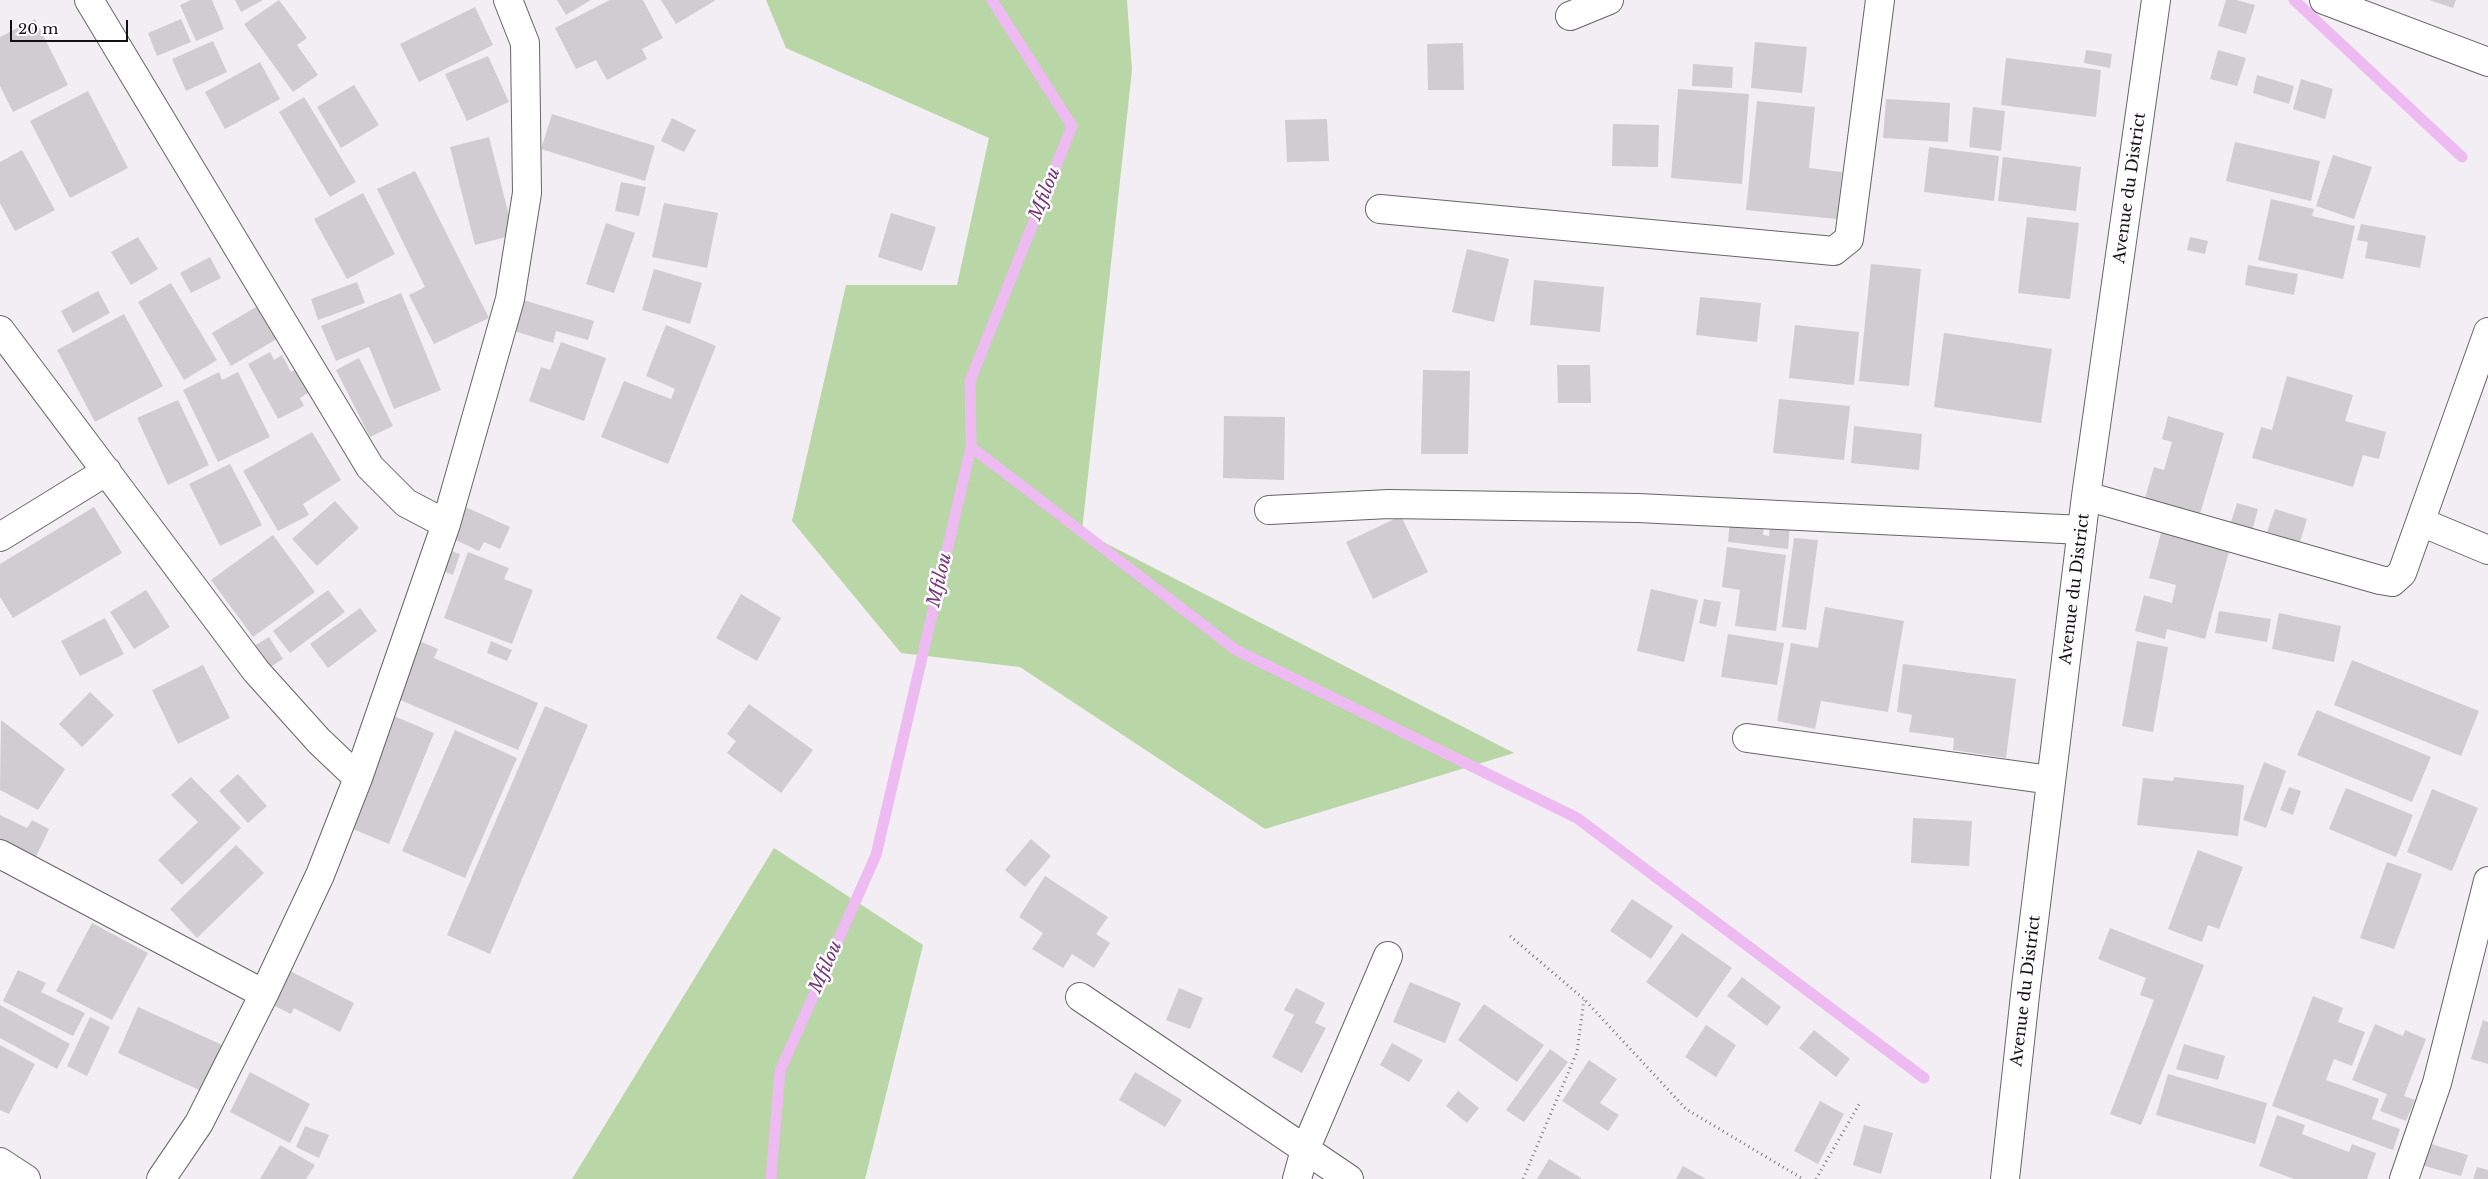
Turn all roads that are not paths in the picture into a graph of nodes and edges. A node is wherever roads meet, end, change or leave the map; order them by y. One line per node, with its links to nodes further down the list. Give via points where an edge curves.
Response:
1 (89, 0): 17 (street, via 370,467 406,502)
2 (508, 0): 17 (street, via 524,43 527,193 510,299)
3 (1609, 0): 8 (street)
4 (1880, 0): 10 (street, via 1848,239 1834,250)
5 (2156, 0): 14 (street, Avenue du District)
6 (2324, 0): 7 (street)
7 (2377, 9): 9 (street)
8 (1570, 16)
9 (2488, 62)
10 (1380, 209)
11 (0, 330): 13 (street)
12 (2488, 332): 16 (street)
13 (107, 472): 19 (street); 22 (street, via 256,671 319,741)
14 (2086, 496): 16 (street, via 2392,582 2402,573); 18 (street, Avenue du District)
15 (1269, 510): 18 (street, via 1389,504 1638,508)
16 (2421, 522): 20 (street)
17 (446, 524): 22 (street)
18 (2082, 530): 23 (street, Avenue du District)
19 (0, 537)
20 (2488, 550)
21 (1747, 738): 23 (street)
22 (358, 778): 27 (street, via 320,874)
23 (2050, 780): 35 (street, Avenue du District)
24 (0, 854): 27 (street)
25 (2488, 881): 36 (street, via 2437,1083)
26 (1388, 956): 29 (street)
27 (264, 994): 32 (street, via 199,1123)
28 (1080, 997): 29 (street)
29 (1305, 1150): 33 (street); 34 (street)
30 (0, 1162): 31 (street)
31 (26, 1179)
32 (161, 1179)
33 (1297, 1179)
34 (1349, 1179)
35 (2005, 1179)
36 (2404, 1179)

